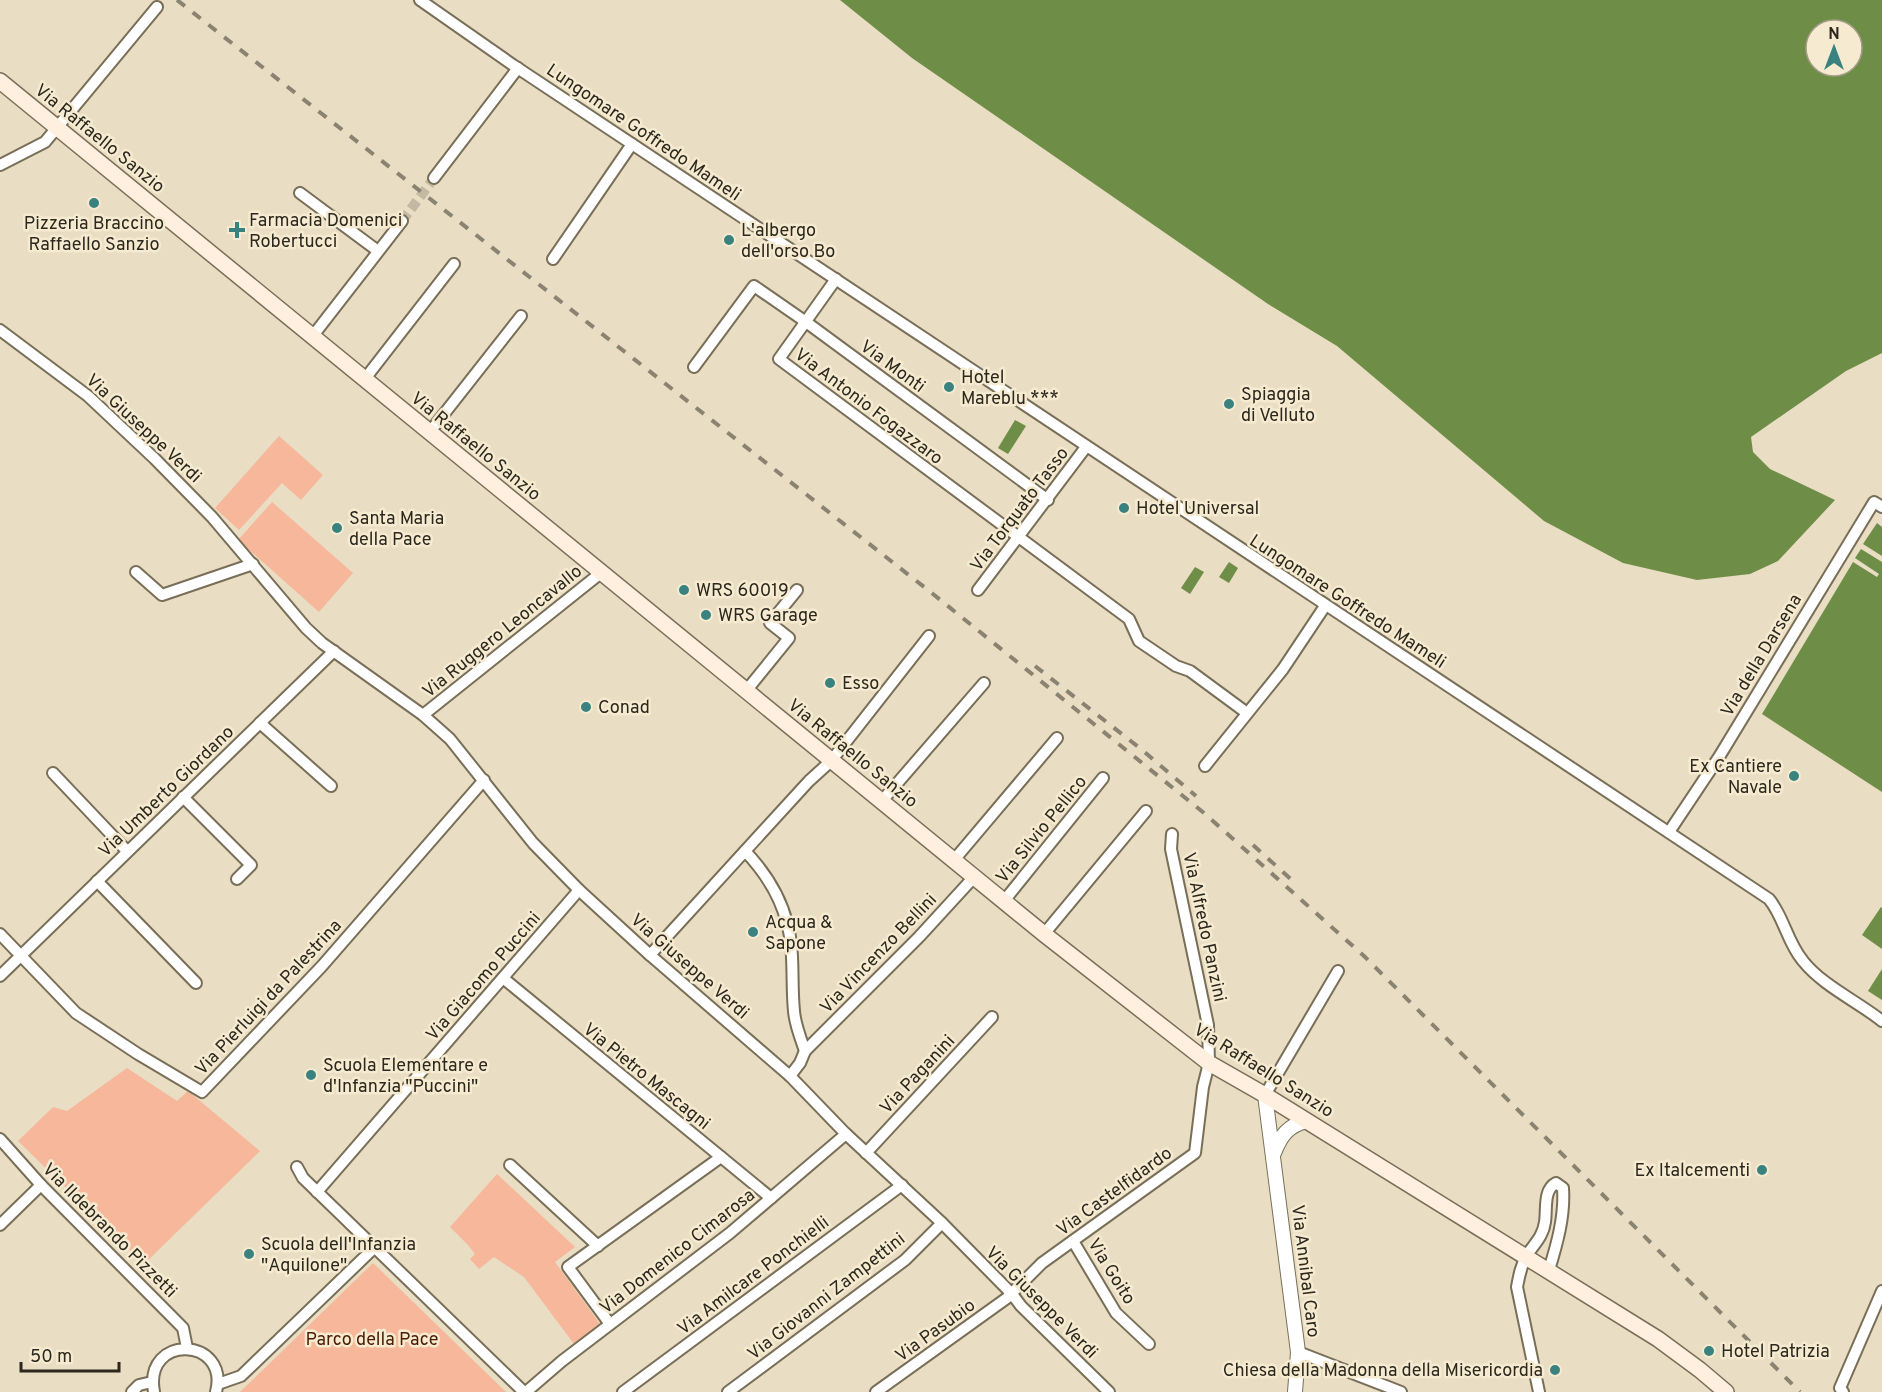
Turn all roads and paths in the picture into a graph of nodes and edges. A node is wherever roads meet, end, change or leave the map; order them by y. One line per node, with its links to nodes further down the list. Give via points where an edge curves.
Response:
1 (420, 0): 3 (street, Lungomare Goffredo Mameli)
2 (157, 7): 5 (street)
3 (518, 68): 6 (street, Lungomare Goffredo Mameli); 8 (street)
4 (0, 81): 5 (main road, Via Raffaello Sanzio)
5 (57, 129): 7 (street, via 45,142); 18 (main road, Via Raffaello Sanzio)
6 (632, 144): 12 (street); 14 (street, Lungomare Goffredo Mameli)
7 (0, 165)
8 (434, 178)
9 (300, 193): 11 (street)
10 (402, 221): 11 (street)
11 (378, 251): 18 (street)
12 (553, 259)
13 (454, 264): 20 (street)
14 (836, 279): 16 (street, Via Antonio Fogazzaro); 22 (street, Lungomare Goffredo Mameli)
15 (521, 316): 21 (street)
16 (806, 322): 19 (street, Via Monti, via 754,286); 23 (street, Via Monti); 25 (street, Via Antonio Fogazzaro, via 779,359)
17 (0, 330): 26 (street, Via Giuseppe Verdi, via 88,396 181,485)
18 (312, 337): 20 (main road, Via Raffaello Sanzio)
19 (694, 367)
20 (364, 380): 21 (main road, Via Raffaello Sanzio)
21 (429, 433): 28 (main road, Via Raffaello Sanzio)
22 (1086, 447): 23 (street, Via Torquato Tasso); 31 (street, Lungomare Goffredo Mameli)
23 (1048, 500): 25 (street, Via Torquato Tasso)
24 (1882, 507): 49 (street, Via della Darsena, via 1874,502)
25 (1018, 538): 30 (street, Via Torquato Tasso); 36 (street, via 1129,619 1139,641 1190,671)
26 (253, 564): 27 (street, via 162,595); 33 (street, Via Giuseppe Verdi, via 306,628)
27 (136, 572)
28 (602, 572): 35 (main road, Via Raffaello Sanzio); 37 (street, Via Ruggero Leoncavallo)
29 (797, 590): 35 (street, via 770,623 789,638)
30 (978, 590)
31 (1325, 606): 36 (street, via 1298,649); 49 (street, Lungomare Goffredo Mameli)
32 (929, 636): 40 (street)
33 (334, 651): 37 (street, Via Giuseppe Verdi); 38 (street, Via Umberto Giordano)
34 (984, 683): 47 (street)
35 (746, 691): 40 (main road, Via Raffaello Sanzio)
36 (1246, 714): 41 (street)
37 (423, 715): 44 (street, Via Giuseppe Verdi, via 450,739)
38 (260, 723): 45 (street); 46 (street, Via Umberto Giordano)
39 (1057, 738): 53 (street)
40 (831, 761): 47 (main road, Via Raffaello Sanzio); 52 (street)
41 (1205, 766)
42 (53, 773): 51 (street)
43 (1103, 778): 58 (street, Via Silvio Pellico)
44 (484, 780): 57 (street, Via Giuseppe Verdi, via 533,843); 62 (street, Via Pierluigi da Palestrina, via 322,966 202,1092 76,1013)
45 (331, 786)
46 (183, 797): 51 (street, Via Umberto Giordano); 55 (street, via 251,865)
47 (881, 802): 53 (main road, Via Raffaello Sanzio)
48 (1146, 811): 60 (street)
49 (1669, 832): 68 (street, Lungomare Goffredo Mameli, via 1769,899 1778,909 1803,962)
50 (1172, 834): 70 (street, Via Alfredo Panzini, via 1171,849 1209,1025)
51 (128, 850): 56 (street, Via Umberto Giordano)
52 (745, 851): 61 (street); 69 (street, via 774,891 787,923 794,1013)
53 (954, 860): 54 (main road, Via Raffaello Sanzio)
54 (974, 877): 58 (main road, Via Raffaello Sanzio); 69 (street, Via Vincenzo Bellini)
55 (237, 879)
56 (97, 881): 62 (street, Via Umberto Giordano); 66 (street)
57 (579, 890): 61 (street, Via Giuseppe Verdi); 65 (street, Via Giacomo Puccini)
58 (1004, 901): 60 (main road, Via Raffaello Sanzio)
59 (0, 934): 62 (street)
60 (1044, 934): 70 (main road, Via Raffaello Sanzio)
61 (650, 955): 71 (street, Via Giuseppe Verdi)
62 (21, 956): 64 (street, Via Umberto Giordano)
63 (1338, 971): 72 (street)
64 (0, 976)
65 (503, 978): 78 (street, Via Pietro Mascagni); 83 (street, Via Giacomo Puccini)
66 (196, 983)
67 (992, 1017): 76 (street, Via Paganini)
68 (1882, 1021)
69 (805, 1051): 71 (street, Via Vincenzo Bellini)
70 (1209, 1063): 72 (main road, Via Raffaello Sanzio); 87 (street, Via Castelfidardo, via 1195,1153)
71 (790, 1076): 74 (street, Via Giuseppe Verdi)
72 (1265, 1095): 73 (main road, Via Raffaello Sanzio); 77 (street, Via Annibal Caro)
73 (1306, 1121): 77 (street, via 1287,1130); 90 (main road, Via Raffaello Sanzio)
74 (846, 1134): 76 (street, Via Giuseppe Verdi); 84 (street, Via Domenico Cimarosa)
75 (0, 1139): 81 (street, Via Ildebrando Pizzetti)
76 (866, 1153): 82 (street, Via Giuseppe Verdi)
77 (1273, 1155): 97 (street, Via Annibal Caro)
78 (720, 1157): 84 (street, Via Pietro Mascagni); 88 (street)
79 (510, 1165): 88 (street)
80 (297, 1167): 83 (street)
81 (41, 1185): 86 (street); 96 (street, Via Ildebrando Pizzetti, via 183,1328)
82 (902, 1185): 85 (street, Via Giuseppe Verdi); 104 (street, Via Amilcare Ponchielli)
83 (317, 1192): 89 (street)
84 (771, 1198): 94 (street, Via Domenico Cimarosa)
85 (942, 1223): 93 (street, Via Giuseppe Verdi); 105 (street, Via Giovanni Zampettini, via 905,1260)
86 (0, 1225)
87 (1073, 1241): 93 (street, Via Castelfidardo, via 1042,1263); 95 (street, Via Goito, via 1116,1313)
88 (598, 1246): 94 (street, via 568,1267)
89 (375, 1247): 99 (street, via 241,1376); 103 (street)
90 (1526, 1256): 91 (main road, Via Raffaello Sanzio); 91 (street, via 1542,1236 1550,1187 1560,1184 1560,1227); 109 (street, via 1517,1287)
91 (1549, 1270): 110 (main road, Via Raffaello Sanzio, via 1658,1339)
92 (1882, 1291): 101 (street)
93 (1012, 1294): 100 (street, Via Pasubio); 106 (street, Via Giuseppe Verdi)
94 (610, 1324): 103 (street, Via Domenico Cimarosa)
95 (1149, 1344)
96 (187, 1348): 98 (street, via 176,1349 159,1362); 99 (street, via 206,1356 213,1364)
97 (1298, 1352): 107 (street, Via Annibal Caro); 108 (street)
98 (153, 1387): 102 (street, via 139,1385)
99 (217, 1388)
100 (882, 1390)
101 (1841, 1390)
102 (132, 1392)
103 (525, 1392)
104 (623, 1392)
105 (728, 1392)
106 (1109, 1392)
107 (1295, 1392)
108 (1401, 1392)
109 (1539, 1392)
110 (1726, 1392)

